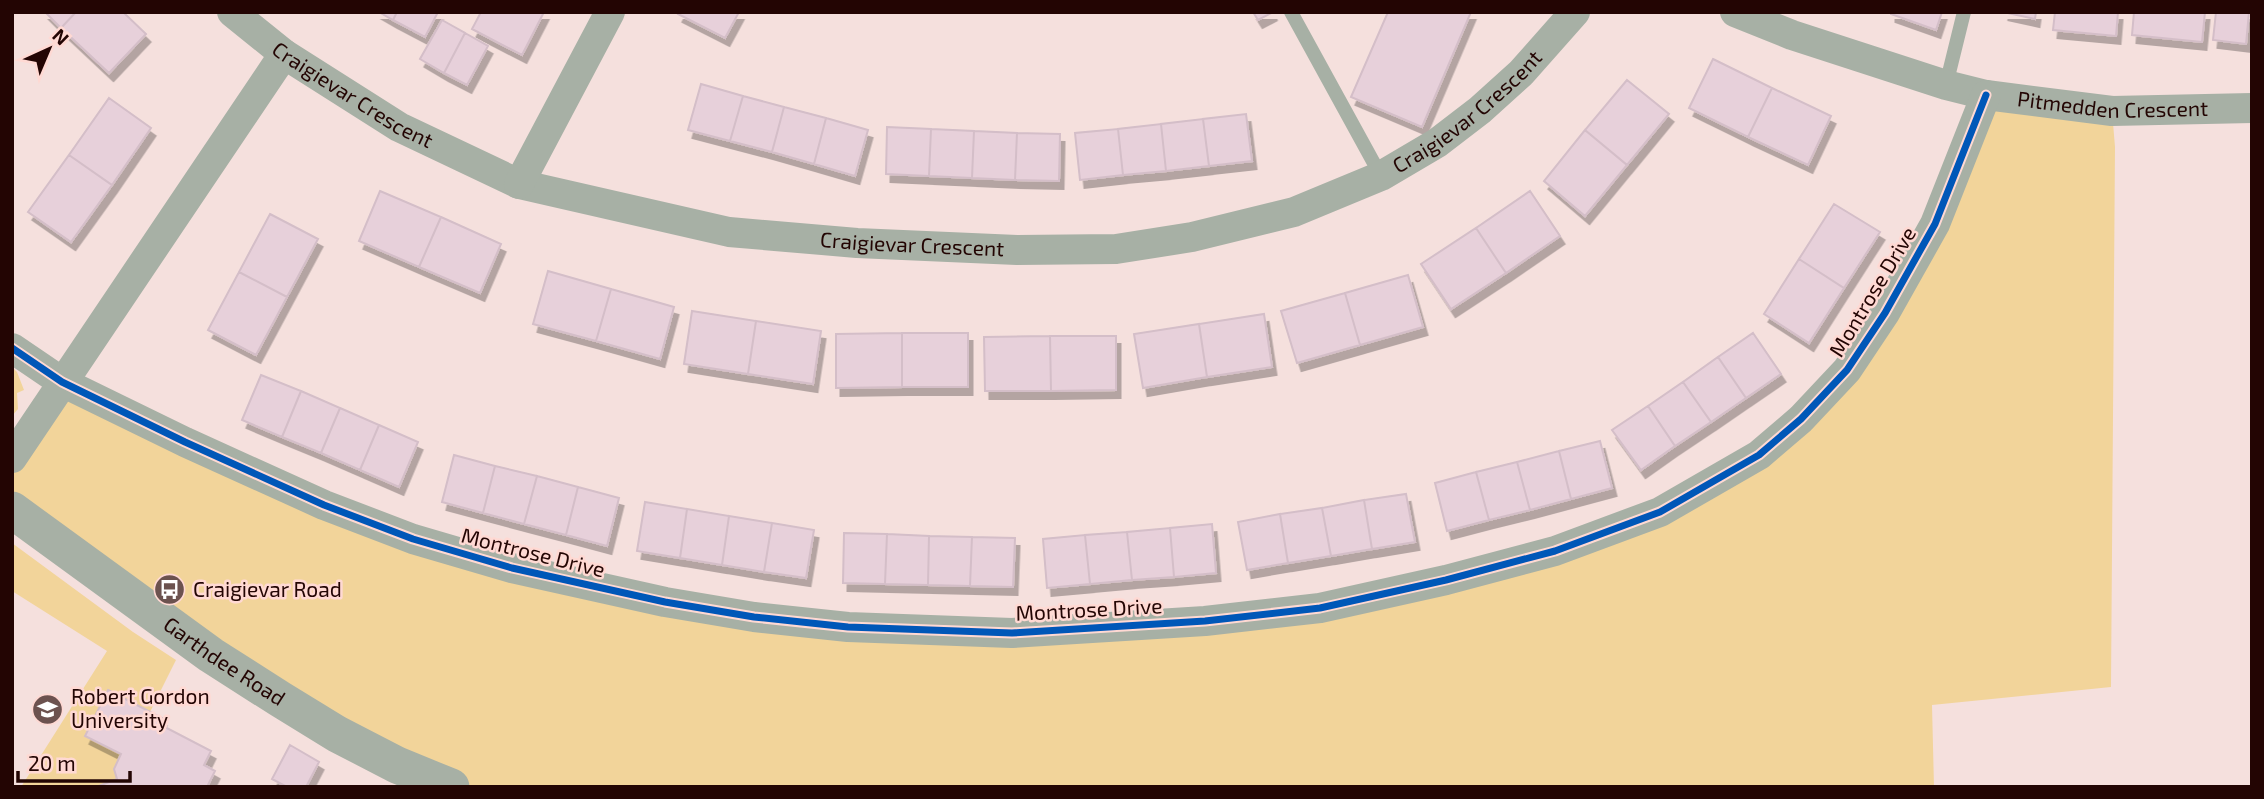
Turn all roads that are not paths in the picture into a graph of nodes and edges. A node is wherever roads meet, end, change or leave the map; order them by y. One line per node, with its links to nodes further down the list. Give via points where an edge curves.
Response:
1 (232, 12): 7 (street, Craigievar Crescent)
2 (610, 12): 12 (street)
3 (1291, 12): 11 (lane)
4 (1575, 12): 11 (street, Craigievar Crescent, via 1521,73 1480,110 1437,143)
5 (1735, 12): 8 (street, Pitmedden Crescent)
6 (1964, 12): 8 (lane)
7 (284, 54): 12 (street, Craigievar Crescent, via 399,127); 14 (street)
8 (1946, 85): 9 (street, Pitmedden Crescent)
9 (1986, 95): 10 (street, Pitmedden Crescent, via 2112,111); 14 (street, Montrose Drive, via 1935,224 1885,313 1847,370 1759,456 1660,512 1555,551 1320,608 1205,621 1012,633 848,627 665,603 512,568 413,539 324,505)
10 (2252, 108)
11 (1381, 176): 12 (street, Craigievar Crescent, via 1294,212 1192,237 1116,249 1017,250 729,232)
12 (519, 184)
13 (12, 348): 14 (street, Montrose Drive)
14 (62, 382): 15 (street)
15 (12, 458)
16 (12, 510): 17 (street, Garthdee Road, via 150,612 280,699 397,765)
17 (451, 787)

